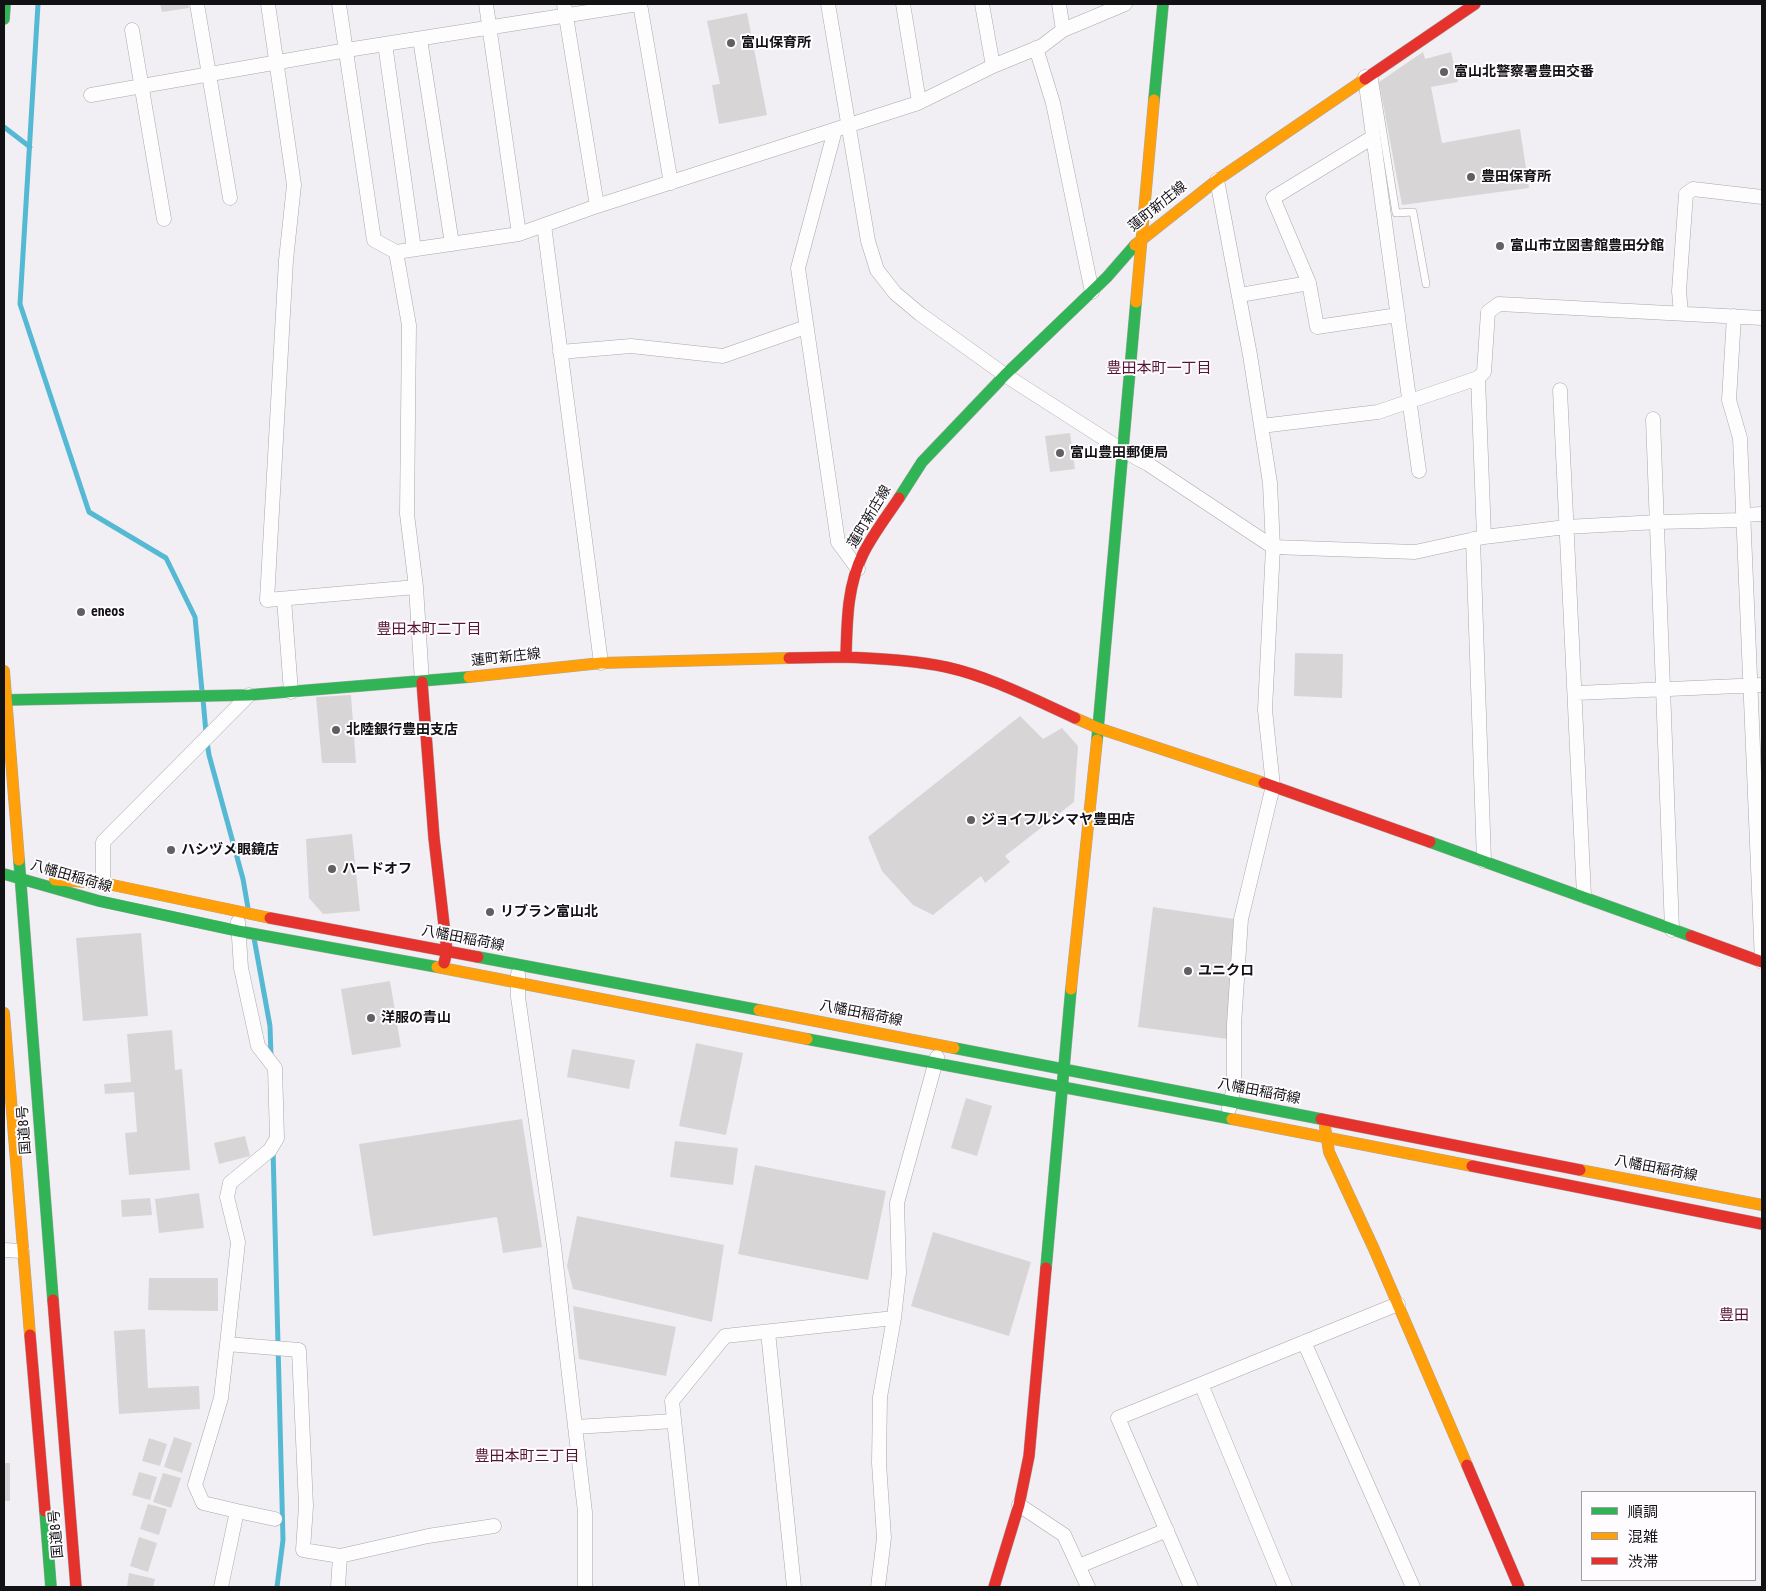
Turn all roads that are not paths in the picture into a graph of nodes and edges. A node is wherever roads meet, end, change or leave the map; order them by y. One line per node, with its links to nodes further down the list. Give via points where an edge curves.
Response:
1 (5, 4): 15 (main road)
2 (197, 4): 25 (street)
3 (268, 4): 23 (street)
4 (339, 4): 22 (street)
5 (486, 4): 16 (street)
6 (639, 4): 14 (street); 33 (street)
7 (828, 4): 30 (street)
8 (902, 4): 29 (street)
9 (982, 4): 24 (street)
10 (1059, 4): 18 (street)
11 (1125, 4): 18 (street)
12 (1163, 4): 40 (main road)
13 (1475, 4): 26 (main road, 蓮町新庄線)
14 (565, 10): 16 (street); 36 (street)
15 (4, 19)
16 (489, 28): 19 (street); 39 (street)
17 (132, 30): 27 (street)
18 (1063, 30): 21 (street)
19 (420, 39): 20 (street); 41 (street)
20 (385, 44): 22 (street); 42 (street)
21 (1036, 48): 24 (street); 46 (street, via 1053,103)
22 (347, 50): 23 (street); 43 (street, via 374,240)
23 (277, 62): 25 (street); 70 (street, via 294,185 286,260 267,600)
24 (993, 66): 29 (street)
25 (210, 74): 27 (street); 35 (street)
26 (1369, 75): 31 (street); 32 (main road, 蓮町新庄線); 45 (lane, via 1396,213 1413,212)
27 (144, 86): 28 (street); 37 (street)
28 (92, 95)
29 (919, 102): 30 (street)
30 (841, 128): 33 (street); 52 (street, via 798,268); 54 (street, via 877,270 895,293 920,314)
31 (1373, 137): 44 (street, via 1273,198); 49 (street)
32 (1217, 180): 40 (main road, 蓮町新庄線); 47 (street)
33 (670, 183): 36 (street)
34 (1762, 197): 48 (street, via 1693,189 1686,194 1679,291)
35 (230, 198)
36 (597, 206): 38 (street)
37 (164, 219)
38 (544, 225): 39 (street); 53 (street)
39 (519, 234): 41 (street)
40 (1141, 238): 46 (main road, 蓮町新庄線); 60 (main road)
41 (452, 244): 42 (street)
42 (414, 249): 43 (street)
43 (396, 252): 69 (street, via 409,325 407,514)
44 (1309, 283): 47 (street); 49 (street, via 1317,327)
45 (1426, 284)
46 (1092, 292): 54 (main road, 蓮町新庄線)
47 (1240, 295): 59 (street)
48 (1681, 313): 50 (street); 55 (street, via 1499,304 1488,312 1484,372)
49 (1398, 315): 57 (street)
50 (1734, 316): 51 (street); 63 (street, via 1729,400 1740,438)
51 (1762, 318)
52 (806, 327): 53 (street, via 723,356 631,346); 68 (street, via 838,542)
53 (560, 352): 72 (street)
54 (1005, 375): 60 (street); 68 (main road, 蓮町新庄線, via 922,462 864,554)
55 (1478, 378): 57 (street); 66 (street)
56 (1560, 390): 65 (street)
57 (1410, 402): 59 (street, via 1378,412); 61 (street)
58 (1653, 418): 64 (street)
59 (1261, 426): 67 (street, via 1270,484)
60 (1122, 450): 67 (street, via 1148,464); 81 (main road)
61 (1419, 471)
62 (1762, 514): 63 (street)
63 (1743, 518): 64 (street); 75 (street)
64 (1658, 522): 65 (street); 76 (street)
65 (1566, 527): 66 (street); 78 (street)
66 (1478, 538): 67 (street, via 1415,552); 83 (street)
67 (1272, 548): 82 (street, via 1265,710)
68 (858, 569): 71 (main road, 蓮町新庄線, via 847,610)
69 (416, 587): 70 (street); 74 (street)
70 (284, 599): 77 (street)
71 (846, 657): 72 (main road, 蓮町新庄線); 81 (main road, via 914,661 946,667 995,682)
72 (601, 662): 74 (main road, 蓮町新庄線)
73 (4, 671): 80 (main road, 国道8号)
74 (422, 682): 77 (main road, 蓮町新庄線); 92 (main road)
75 (1757, 686): 76 (street); 87 (street)
76 (1663, 688): 78 (street); 90 (street)
77 (291, 692): 79 (main road, 蓮町新庄線)
78 (1576, 693): 88 (street)
79 (249, 695): 80 (main road, 蓮町新庄線); 86 (street, via 103,842)
80 (5, 700): 85 (main road, 国道8号)
81 (1098, 728): 82 (main road); 100 (main road)
82 (1274, 786): 83 (main road); 102 (street, via 1241,919)
83 (1484, 861): 88 (main road)
84 (4, 874): 85 (main road)
85 (19, 878): 86 (main road, 八幡田稲荷線); 91 (main road, 八幡田稲荷線, via 99,901); 126 (main road, 国道8号)
86 (104, 883): 89 (main road, 八幡田稲荷線)
87 (1761, 892): 93 (street)
88 (1584, 896): 90 (main road)
89 (238, 912): 91 (street); 92 (main road, 八幡田稲荷線)
90 (1672, 930): 93 (main road)
91 (238, 931): 95 (main road, 八幡田稲荷線); 114 (street, via 241,968 258,1046 275,1068 277,1138 270,1150 230,1183 227,1197 238,1242)
92 (446, 951): 94 (main road, 八幡田稲荷線); 95 (main road)
93 (1762, 962)
94 (519, 966): 96 (street); 98 (main road, 八幡田稲荷線)
95 (443, 970): 96 (main road, 八幡田稲荷線)
96 (517, 982): 99 (main road, 八幡田稲荷線); 117 (street, via 554,1246)
97 (4, 1013): 109 (main road, 国道8号)
98 (941, 1045): 99 (street); 100 (main road, 八幡田稲荷線)
99 (936, 1064): 101 (main road, 八幡田稲荷線); 111 (street, via 897,1203 899,1273)
100 (1063, 1067): 101 (main road); 102 (main road, 八幡田稲荷線)
101 (1061, 1085): 103 (main road, 八幡田稲荷線); 118 (main road, via 1039,1362 1029,1456)
102 (1231, 1103): 103 (street); 104 (main road, 八幡田稲荷線)
103 (1228, 1119): 105 (main road, 八幡田稲荷線)
104 (1324, 1120): 105 (main road); 106 (main road, 八幡田稲荷線)
105 (1325, 1139): 107 (main road, 八幡田稲荷線); 110 (main road)
106 (1762, 1205)
107 (1762, 1224)
108 (4, 1250): 109 (street)
109 (22, 1251): 125 (main road, 国道8号)
110 (1398, 1304): 113 (street); 138 (main road)
111 (894, 1318): 112 (street); 132 (street, via 880,1397 879,1463 884,1538)
112 (768, 1332): 116 (street, via 724,1336 672,1401); 131 (street)
113 (1304, 1342): 115 (street); 137 (street)
114 (227, 1344): 119 (street, via 221,1398 195,1485 203,1503); 123 (street, via 299,1350 306,1506 303,1550)
115 (1201, 1384): 122 (street, via 1118,1418); 136 (street)
116 (674, 1421): 117 (street); 130 (street)
117 (575, 1427): 129 (street, via 585,1512)
118 (1019, 1505): 124 (street, via 1064,1535); 133 (main road)
119 (237, 1511): 120 (street); 127 (street)
120 (274, 1520)
121 (494, 1526): 123 (street, via 428,1536)
122 (1167, 1530): 124 (street); 135 (street)
123 (340, 1556): 128 (street)
124 (1079, 1566): 134 (street)
125 (50, 1587)
126 (76, 1587)
127 (221, 1587)
128 (338, 1587)
129 (585, 1587)
130 (692, 1587)
131 (794, 1587)
132 (878, 1587)
133 (994, 1587)
134 (1088, 1587)
135 (1191, 1587)
136 (1285, 1587)
137 (1413, 1587)
138 (1519, 1587)

